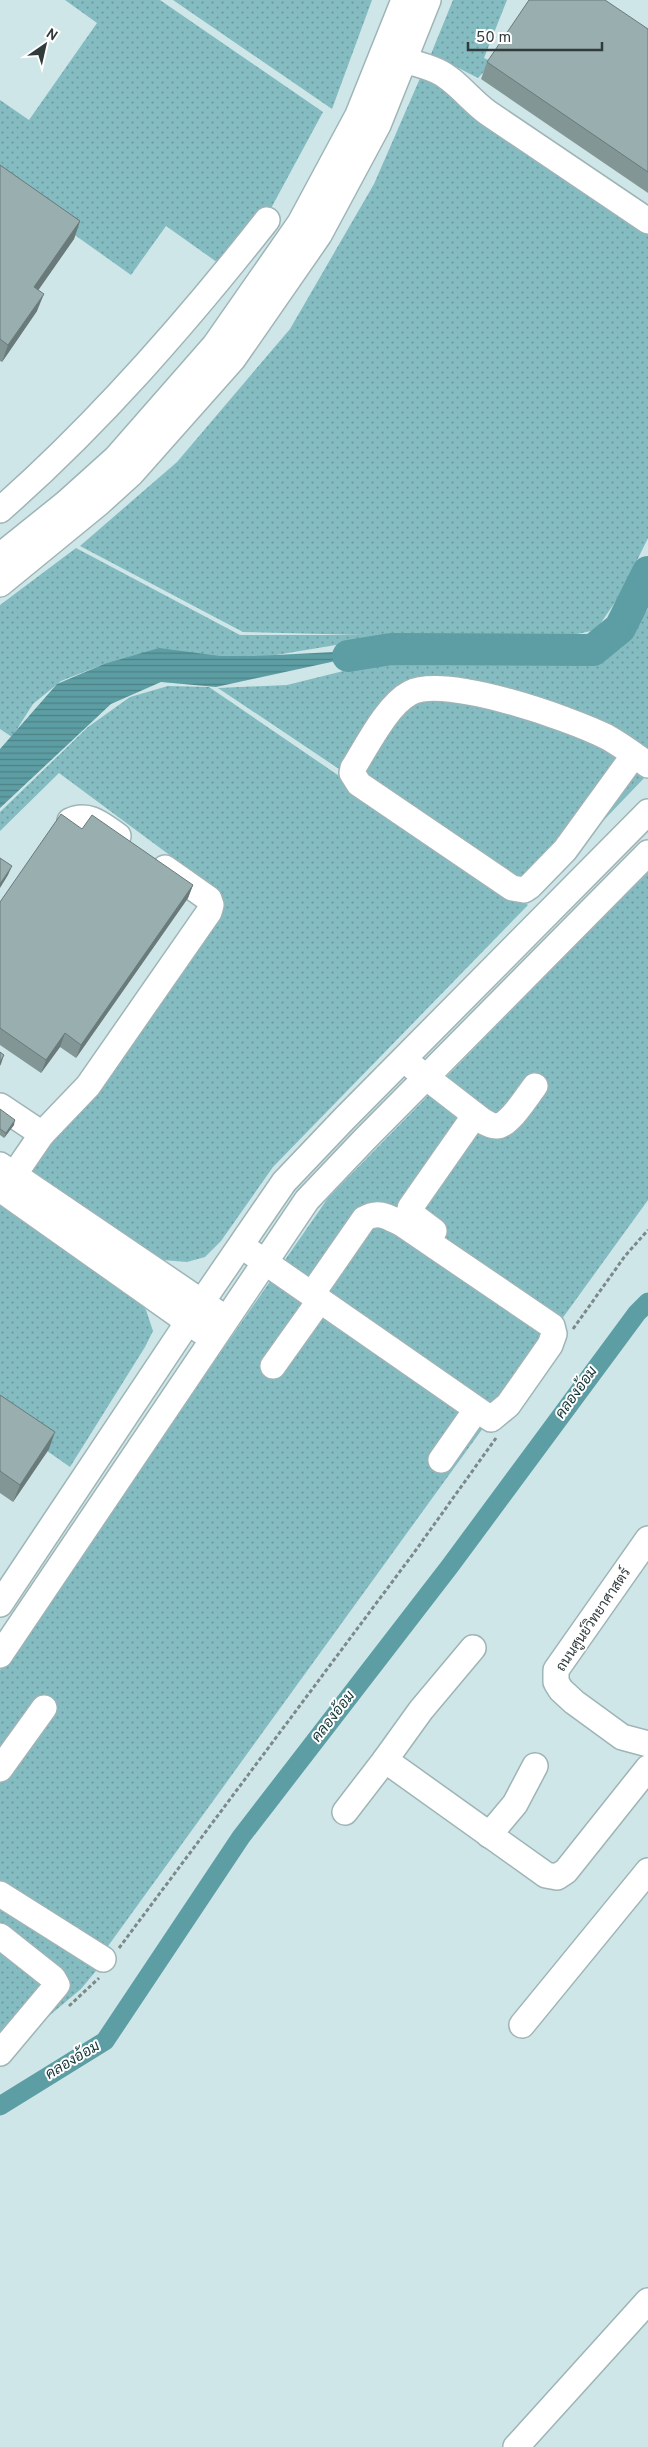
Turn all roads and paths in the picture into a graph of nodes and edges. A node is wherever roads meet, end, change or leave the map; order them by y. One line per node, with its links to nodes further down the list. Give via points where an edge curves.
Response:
1 (404, 0): 3 (street)
2 (428, 0): 3 (street)
3 (393, 57): 5 (street, via 438,71 471,101); 7 (street, via 378,125 318,235 233,359 131,474)
4 (267, 220): 6 (street, via 162,347)
5 (648, 221)
6 (50, 463): 7 (street); 8 (street); 9 (street)
7 (92, 493): 9 (street)
8 (0, 510)
9 (72, 511): 10 (street); 11 (street)
10 (0, 556)
11 (0, 584)
12 (641, 760): 12 (street, via 607,738 554,716 472,691 430,687 411,692 394,706 352,774 359,784 519,890 530,886 565,850)
13 (648, 812): 16 (street)
14 (70, 821): 21 (street, via 77,818 95,820 209,899 212,905 88,1086)
15 (648, 853): 17 (street)
16 (403, 1060): 17 (street); 24 (street, via 284,1182)
17 (426, 1077): 20 (street); 25 (street, via 307,1200)
18 (535, 1086): 20 (street, via 506,1124 488,1124)
19 (0, 1106): 21 (street)
20 (475, 1115): 29 (street, via 412,1203 410,1214)
21 (42, 1134): 22 (street)
22 (4, 1180): 27 (street)
23 (648, 1230): 29 (path)
24 (241, 1246): 25 (street); 27 (street)
25 (265, 1262): 26 (street); 28 (street)
26 (316, 1297): 31 (street); 32 (street); 32 (street, via 364,1218 381,1214 402,1224 552,1326 554,1334 550,1345 508,1405 491,1419)
27 (195, 1312): 28 (street); 30 (street); 36 (street)
28 (226, 1318): 30 (street)
29 (569, 1330)
30 (213, 1339): 37 (street)
31 (273, 1366)
32 (476, 1410): 34 (street)
33 (499, 1434): 52 (path)
34 (441, 1460)
35 (648, 1539): 42 (street, ถนนศูนย์วิทยาศาสตร์, via 556,1670 556,1682 574,1702 622,1736)
36 (9, 1572): 37 (street); 38 (street)
37 (42, 1594): 40 (street)
38 (0, 1604)
39 (474, 1648): 43 (street, via 421,1710)
40 (0, 1655)
41 (44, 1708): 46 (street)
42 (648, 1744)
43 (385, 1760): 47 (street); 48 (street)
44 (535, 1766): 48 (street, via 515,1804)
45 (648, 1768): 48 (street, via 566,1871 557,1877 546,1875)
46 (0, 1769)
47 (345, 1812)
48 (489, 1835)
49 (648, 1871): 54 (street)
50 (0, 1894): 52 (street)
51 (0, 1936): 55 (street, via 53,1978 57,1985)
52 (106, 1964): 53 (path, via 95,1984)
53 (66, 2008)
54 (522, 2025)
55 (0, 2053)
56 (648, 2301): 57 (street)
57 (516, 2447)

